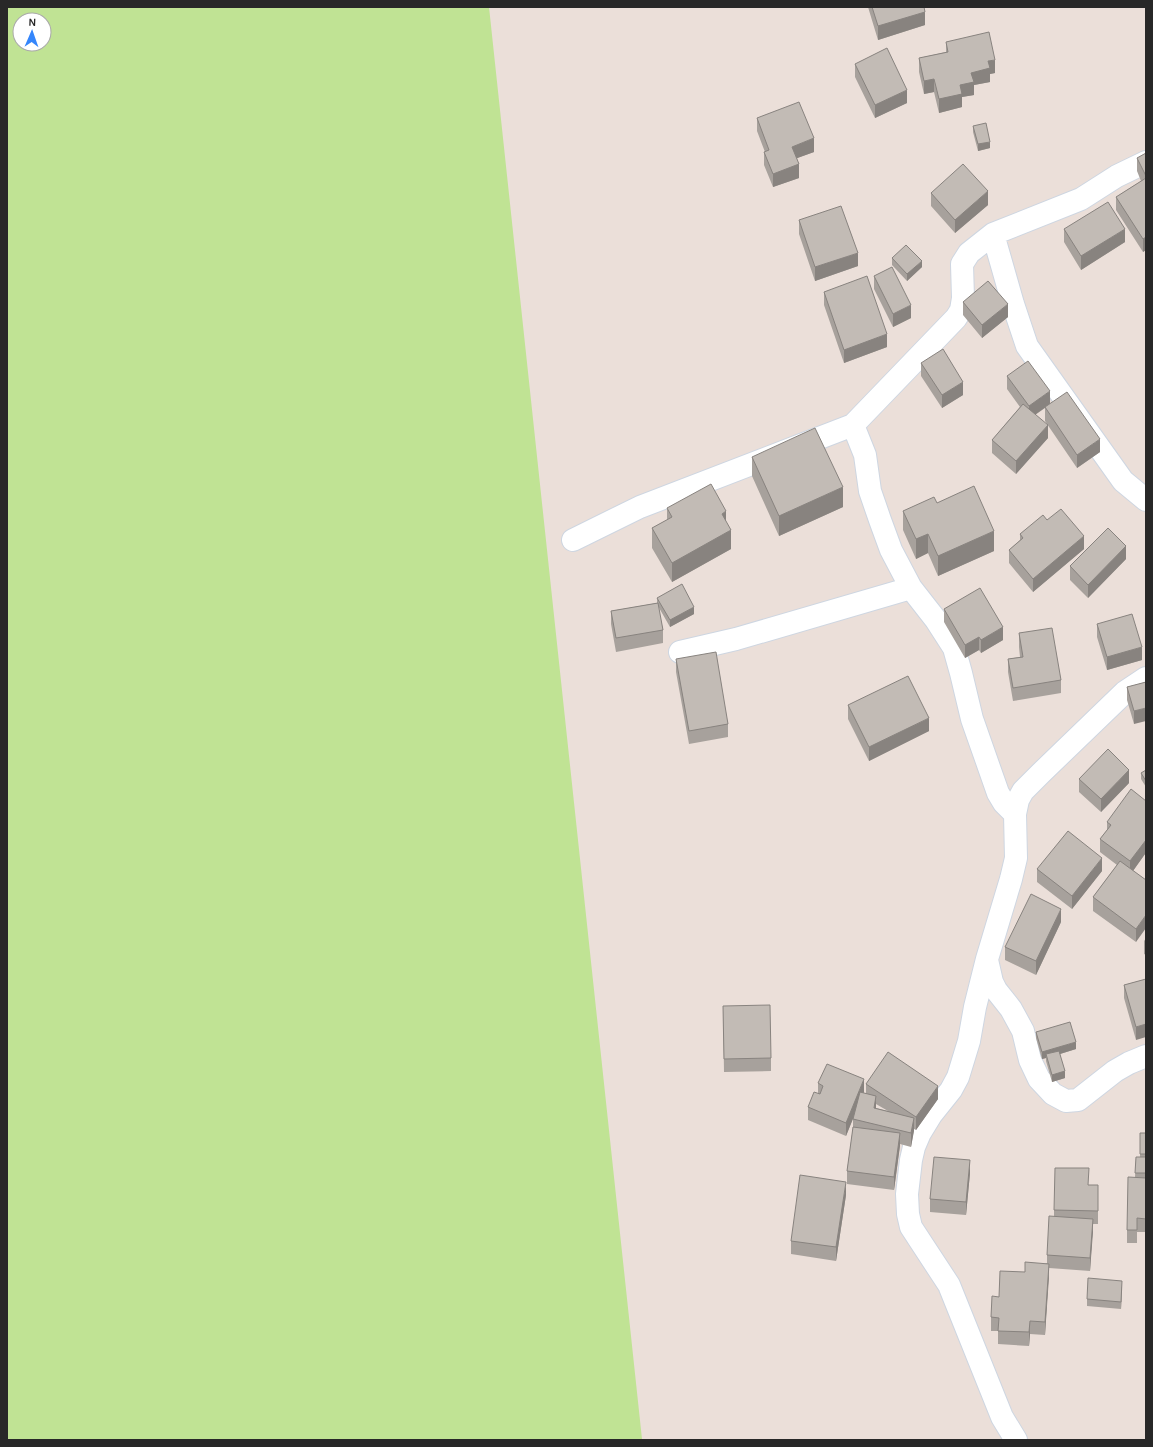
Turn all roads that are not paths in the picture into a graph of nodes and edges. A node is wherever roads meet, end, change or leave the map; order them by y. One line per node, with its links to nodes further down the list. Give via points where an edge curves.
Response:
1 (1146, 162): 2 (street, via 1117,176 1081,199)
2 (993, 234): 3 (street, via 969,253 962,264 963,298 961,310 956,318); 4 (street, via 1027,346 1123,481)
3 (853, 425): 5 (street, via 640,507); 6 (street, via 865,455 870,491 880,520 891,550)
4 (1146, 500)
5 (572, 540)
6 (911, 588): 7 (street, via 736,639); 9 (street, via 954,648 972,719 998,793)
7 (680, 652)
8 (1146, 678): 9 (street, via 1125,692 1023,791)
9 (1015, 814): 10 (street, via 1016,858)
10 (987, 959): 11 (street, via 992,982 1023,1031 1038,1079 1053,1094 1066,1101 1078,1100 1115,1071 1129,1062); 12 (street, via 969,1041 958,1077 931,1115 914,1147 907,1182 907,1201 911,1227 949,1285 1002,1416)
11 (1146, 1056)
12 (1016, 1440)

